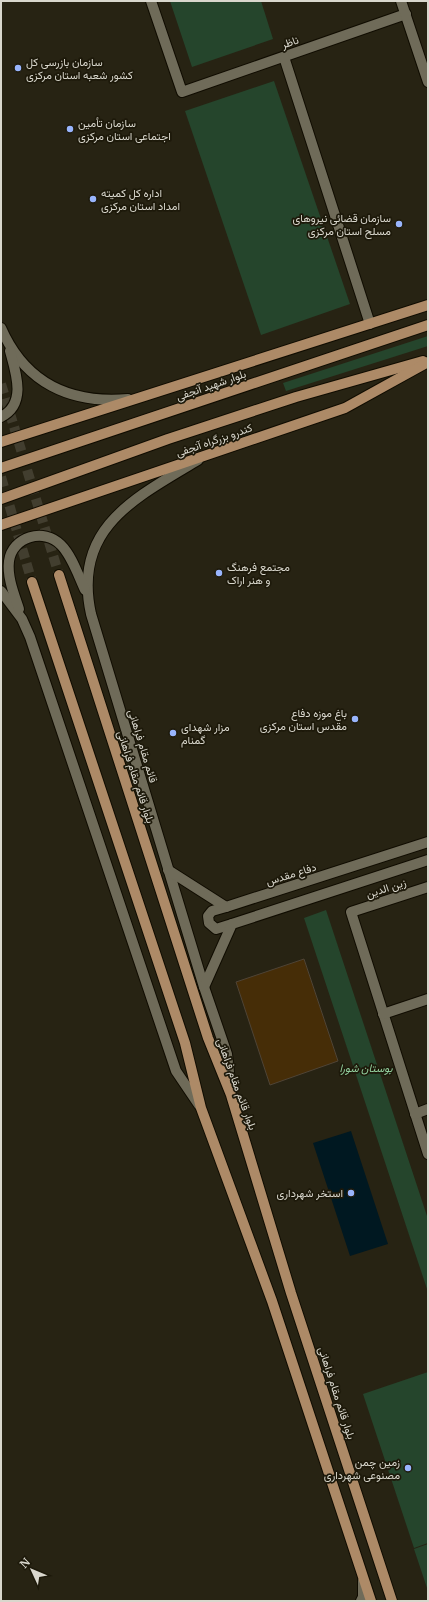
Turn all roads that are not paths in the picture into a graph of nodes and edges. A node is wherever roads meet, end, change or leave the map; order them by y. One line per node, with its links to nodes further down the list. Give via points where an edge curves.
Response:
1 (152, 1): 4 (street, ناظر, via 182,92)
2 (401, 1): 3 (street)
3 (406, 14): 4 (street, ناظر); 5 (street)
4 (284, 57): 7 (street)
5 (428, 82)
6 (428, 305): 7 (main road)
7 (370, 324): 13 (main road)
8 (428, 325): 17 (main road, بلوار شهید آنجفی)
9 (1, 328): 10 (street)
10 (6, 340): 13 (street, via 30,371 65,393 107,401); 14 (street, via 16,371 18,393 14,406)
11 (428, 359): 18 (main road, via 244,414)
12 (428, 362): 16 (main road, کندرو بزرگراه آنجفی, via 345,408)
13 (138, 398): 15 (main road)
14 (1, 417)
15 (1, 442)
16 (208, 454): 19 (main road, کندرو بزرگراه آنجفی); 23 (street, قائم مقام فراهانی, via 139,496 114,519 101,535 90,560 86,574)
17 (1, 468)
18 (1, 498)
19 (1, 525)
20 (59, 575): 34 (main road, بلوار قائم مقام فراهانی, via 208,1038)
21 (32, 582): 35 (main road, via 185,1043)
22 (1, 591): 24 (street)
23 (86, 594): 24 (street, via 74,565 60,544 49,537 29,537 18,544 9,560 11,586); 27 (street, قائم مقام فراهانی)
24 (22, 619): 35 (street, via 176,1071)
25 (428, 842): 29 (street, دفاع مقدس)
26 (428, 860): 30 (street)
27 (168, 870): 29 (street); 31 (street, قائم مقام فراهانی)
28 (428, 887): 33 (street, زین الدین, via 351,912)
29 (226, 907): 30 (street, دفاع مقدس, via 212,911 208,916 209,923 216,929)
30 (232, 924): 31 (street)
31 (204, 987): 34 (street, قائم مقام فراهانی, via 227,1054)
32 (428, 999): 33 (street)
33 (383, 1014): 37 (street)
34 (231, 1095): 42 (main road, بلوار قائم مقام فراهانی, via 291,1293)
35 (201, 1108): 39 (main road, via 272,1301)
36 (428, 1109): 37 (street)
37 (415, 1114): 38 (street)
38 (428, 1154)
39 (363, 1575): 40 (street); 41 (main road)
40 (361, 1601)
41 (371, 1601)
42 (392, 1601)

